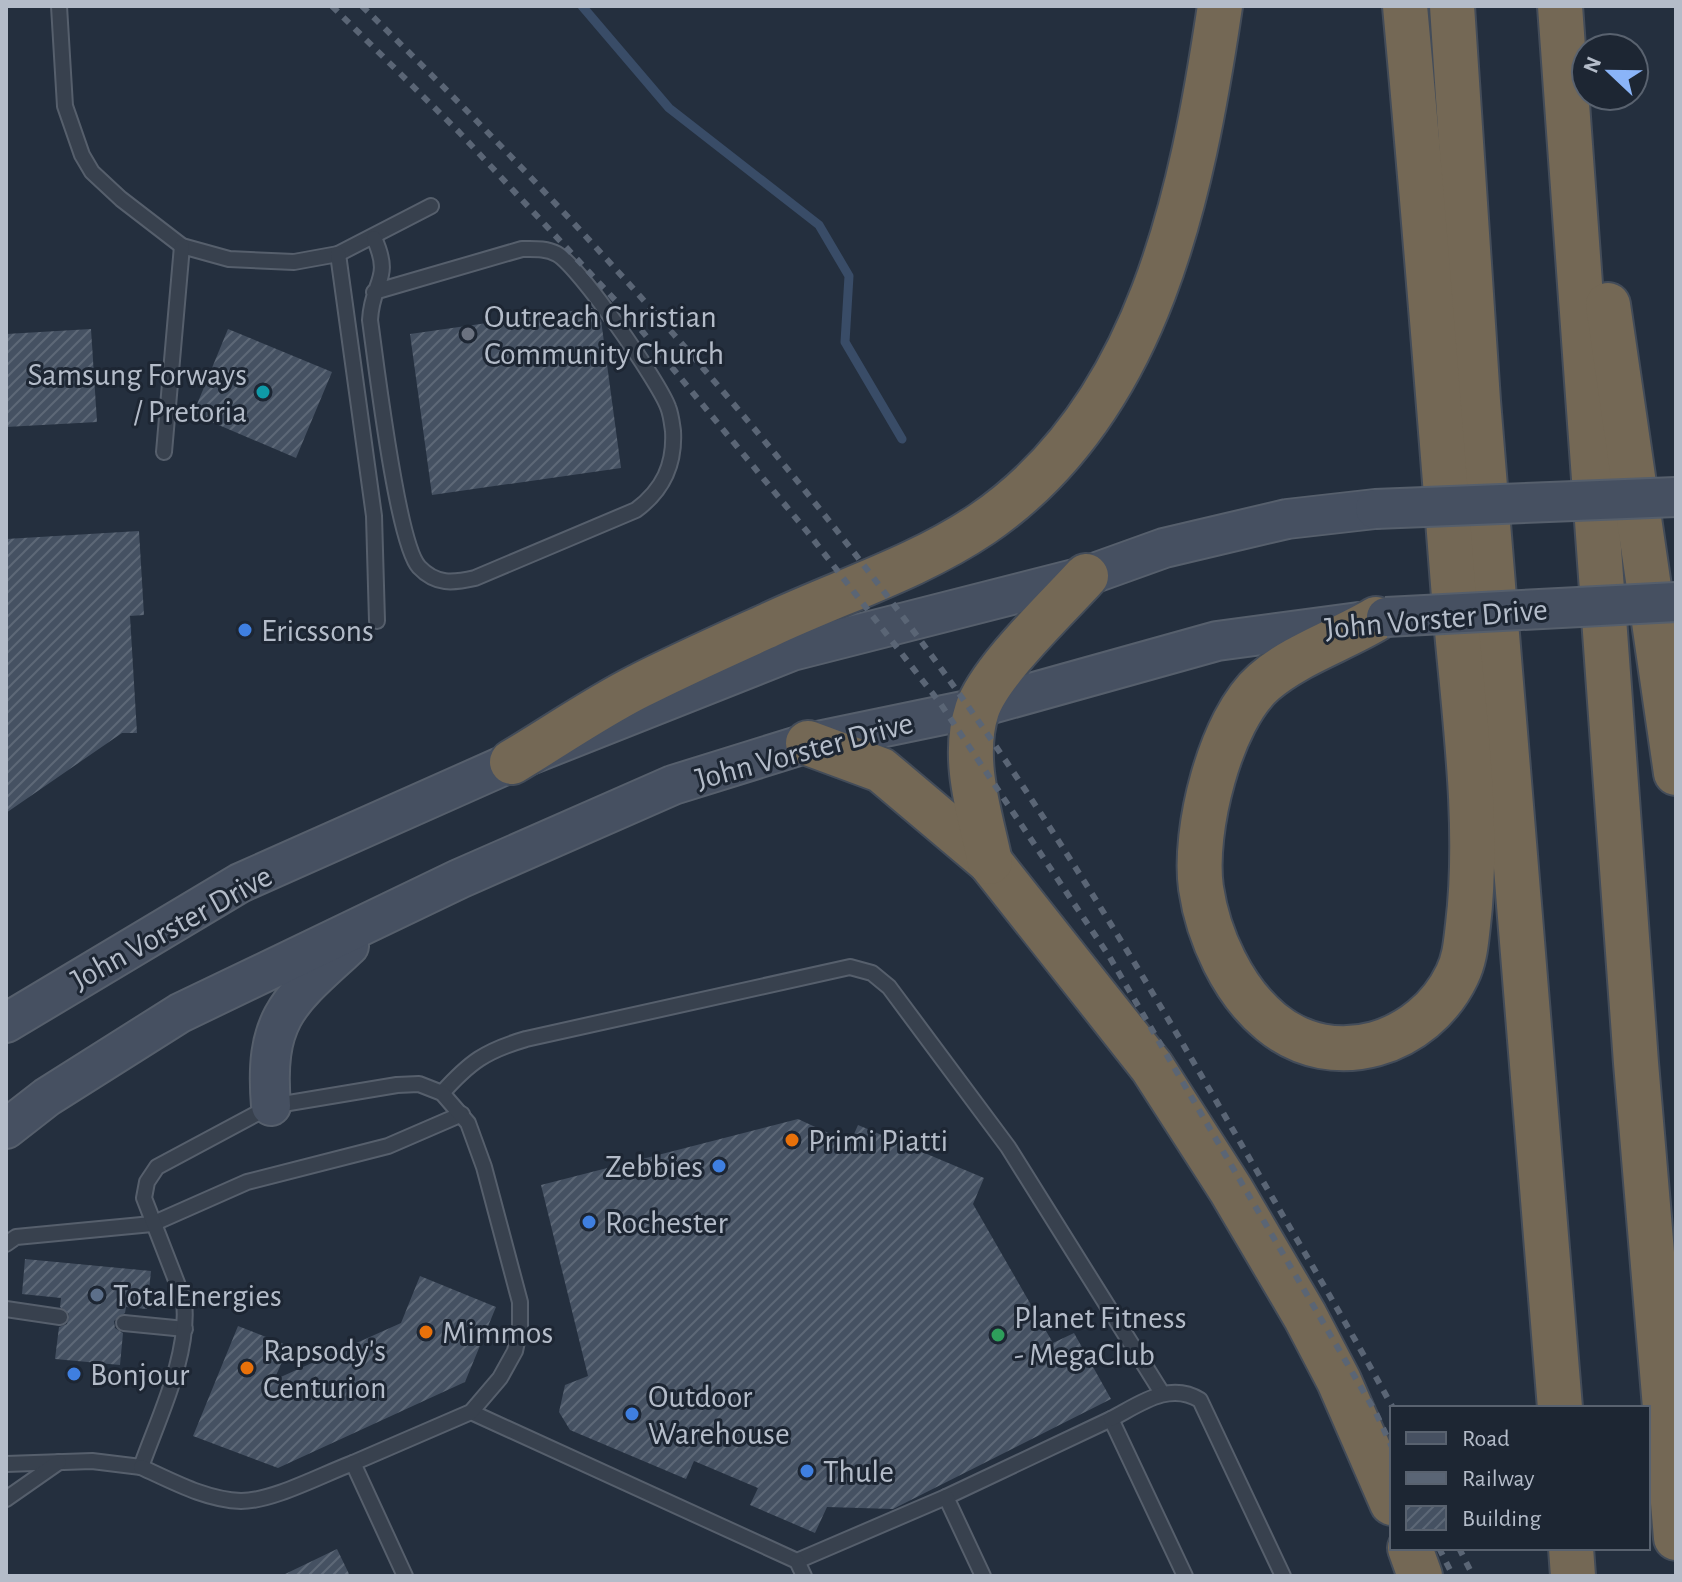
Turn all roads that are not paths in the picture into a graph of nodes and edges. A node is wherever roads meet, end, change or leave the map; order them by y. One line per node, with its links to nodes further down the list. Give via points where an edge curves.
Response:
1 (59, 6): 8 (lane, via 65,106 82,155 121,199)
2 (1220, 6): 19 (highway, via 1193,152 1152,299 1123,366 1056,458 1010,502 954,540 637,687)
3 (1405, 6): 15 (highway, via 1472,883 1464,953 1445,994 1418,1024 1377,1045 1354,1050 1311,1043 1272,1023 1259,1010 1223,957 1201,891 1199,868 1203,816 1212,785 1250,698 1274,675)
4 (1452, 6): 35 (highway, via 1483,464)
5 (1563, 6): 20 (highway); 45 (highway, via 1636,1063)
6 (431, 206): 7 (lane)
7 (374, 238): 9 (lane); 10 (lane, via 384,265)
8 (182, 246): 9 (lane, via 258,262); 11 (lane)
9 (338, 254): 16 (lane, via 374,516)
10 (374, 292): 10 (lane, via 370,320 403,529 417,565 434,580 475,578 636,510 666,479 673,431 668,406 593,292 558,255 522,249)
11 (164, 452)
12 (1676, 497): 13 (main road, John Vorster Drive, bridge, via 1375,509 1287,519 1164,548)
13 (1086, 576): 17 (highway); 19 (main road, John Vorster Drive, via 792,651)
14 (1676, 602): 15 (main road, John Vorster Drive, bridge)
15 (1381, 618): 17 (main road, John Vorster Drive, via 1217,641)
16 (377, 621)
17 (977, 708): 18 (main road, John Vorster Drive); 21 (highway, via 972,775)
18 (808, 743): 21 (highway, via 881,770); 22 (main road, John Vorster Drive, via 673,785 459,879)
19 (512, 762): 23 (main road, John Vorster Drive, via 240,883)
20 (1676, 773)
21 (990, 862): 43 (highway, via 1152,1067 1231,1190 1339,1381)
22 (374, 923): 25 (main road, via 283,1015 269,1056); 27 (main road, John Vorster Drive, via 180,1013)
23 (6, 1023)
24 (442, 1093): 25 (lane, via 407,1084); 26 (lane); 34 (lane, via 469,1063 526,1039 850,967 863,969 889,987 1008,1147)
25 (271, 1106): 28 (lane, via 157,1167 144,1198)
26 (462, 1114): 28 (lane, via 388,1146 247,1182); 36 (lane, via 475,1135 514,1273 520,1315 515,1351)
27 (6, 1129)
28 (152, 1224): 29 (lane, via 16,1237); 33 (lane, via 184,1301)
29 (6, 1244)
30 (6, 1309): 31 (lane)
31 (60, 1317)
32 (124, 1323): 33 (lane)
33 (185, 1329): 41 (lane)
34 (1162, 1393): 37 (lane); 53 (lane, via 1181,1391 1204,1404)
35 (1560, 1406)
36 (471, 1412): 39 (lane); 48 (lane)
37 (1111, 1419): 42 (lane); 52 (lane)
38 (60, 1462): 40 (lane); 41 (lane); 44 (lane)
39 (353, 1463): 41 (lane, via 242,1501 185,1487); 49 (lane)
40 (6, 1464)
41 (141, 1467)
42 (946, 1497): 48 (lane); 51 (lane)
43 (1390, 1498)
44 (6, 1499)
45 (1676, 1538)
46 (1411, 1550): 54 (highway)
47 (1571, 1550): 55 (highway)
48 (797, 1561): 50 (lane)
49 (405, 1576)
50 (804, 1576)
51 (983, 1576)
52 (1185, 1576)
53 (1283, 1576)
54 (1420, 1576)
55 (1573, 1576)

